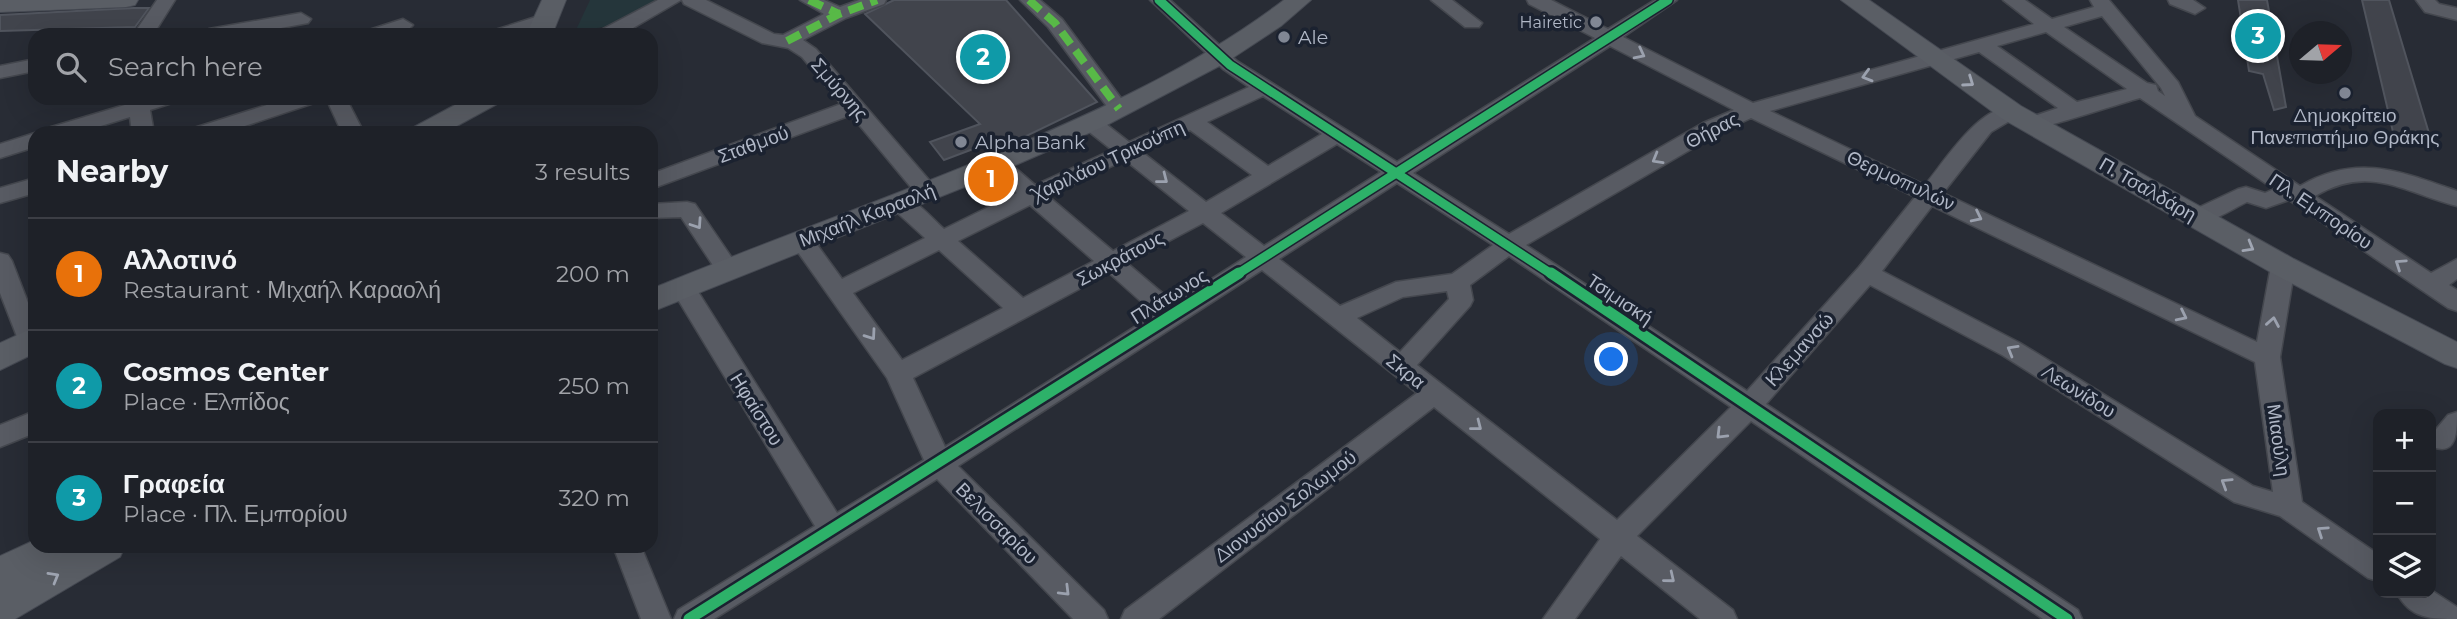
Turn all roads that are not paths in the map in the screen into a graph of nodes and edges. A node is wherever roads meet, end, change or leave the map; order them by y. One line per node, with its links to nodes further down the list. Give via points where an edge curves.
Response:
1 (126, 0): 18 (main road)
2 (166, 0): 28 (street)
3 (576, 0): 24 (main road)
4 (672, 0): 32 (street)
5 (691, 0): 34 (street, Σμύρνης, via 769,39)
6 (809, 0): 21 (street)
7 (877, 0): 21 (street)
8 (1029, 0): 50 (street, via 1055,23)
9 (1159, 0): 36 (street, Τσιμισκή)
10 (1299, 0): 36 (main road, Μιχαήλ Καραολή)
11 (1440, 0): 25 (street)
12 (1536, 0): 33 (street, Θερμοπυλών)
13 (1668, 0): 33 (street, Πλάτωνος)
14 (1853, 0): 37 (main road, Π. Τσαλδάρη)
15 (2012, 0): 27 (street, Πλ. Εμπορίου)
16 (2177, 0): 20 (street)
17 (2425, 0): 22 (street, via 2432,8)
18 (15, 3)
19 (2103, 4): 27 (street, Θήρας); 40 (street)
20 (2195, 8)
21 (839, 14): 34 (street)
22 (2457, 14)
23 (302, 18): 29 (street)
24 (550, 23): 31 (street)
25 (1472, 23)
26 (403, 26): 30 (street)
27 (2049, 26): 35 (street, Θήρας); 42 (street, Πλ. Εμπορίου)
28 (148, 28)
29 (251, 28)
30 (396, 28)
31 (529, 28)
32 (619, 28)
33 (1605, 37): 52 (street, Θερμοπυλών, one-way to 52); 68 (street, Πλάτωνος)
34 (787, 41): 49 (street, Σμύρνης, via 809,53)
35 (1981, 44): 37 (street, Θήρας); 51 (street)
36 (1220, 57): 41 (street, Τσιμισκή); 50 (main road, Μιχαήλ Καραολή)
37 (1932, 57): 52 (street, Θήρας, one-way to 52); 53 (main road, Π. Τσαλδάρη, one-way to 53)
38 (28, 66): 39 (street)
39 (0, 72)
40 (2171, 86): 42 (street, Κλεμανσώ); 54 (street)
41 (1265, 87): 56 (street, Χαριλάου Τρικούπη); 63 (street, Τσιμισκή)
42 (2139, 90): 51 (street, Κλεμανσώ); 54 (street, Πλ. Εμπορίου)
43 (130, 105): 58 (street)
44 (138, 105): 59 (street)
45 (235, 105): 55 (street)
46 (289, 105): 55 (street)
47 (339, 105): 61 (street)
48 (475, 105): 62 (main road)
49 (856, 106): 70 (street, Σταθμού); 72 (street, Σμύρνης)
50 (1119, 108): 57 (main road, Μιχαήλ Καραολή)
51 (2074, 109): 53 (street, Κλεμανσώ)
52 (1751, 110): 75 (street, Θερμοπυλών); 84 (street, Θήρας, one-way to 84, via 1711,128)
53 (2022, 118): 75 (street, Κλεμανσώ, via 1983,127); 81 (main road, Π. Τσαλδάρη)
54 (2186, 120): 73 (street, Πλ. Εμπορίου)
55 (240, 121): 60 (street)
56 (1192, 121): 66 (street, Χαριλάου Τρικούπη); 69 (street)
57 (1090, 122): 66 (street, Σκρα); 67 (main road, Μιχαήλ Καραολή)
58 (75, 126)
59 (142, 126)
60 (224, 126)
61 (350, 126)
62 (437, 126)
63 (1338, 134): 68 (street, Τσιμισκή); 69 (street, Σωκράτους)
64 (28, 142): 65 (street)
65 (0, 151)
66 (1127, 152): 74 (street, Χαριλάου Τρικούπη); 80 (street, Σκρα, one-way to 80)
67 (997, 164): 72 (main road, Μιχαήλ Καραολή); 74 (street)
68 (1395, 172): 84 (street, Τσιμισκή); 85 (street, Πλάτωνος)
69 (1266, 175): 80 (street, Σωκράτους)
70 (658, 179)
71 (28, 187): 76 (street)
72 (928, 192): 78 (main road, Μιχαήλ Καραολή)
73 (2296, 193): 77 (street, via 2357,171 2387,175); 81 (street, via 2266,201 2246,194); 93 (street, Πλ. Εμπορίου, one-way to 73)
74 (1032, 195): 83 (street, Χαριλάου Τρικούπη); 87 (street)
75 (1931, 195): 91 (street, Κλεμανσώ); 104 (street, Θερμοπυλών, one-way to 104)
76 (0, 196)
77 (2457, 199)
78 (899, 202): 82 (main road, Μιχαήλ Καραολή); 83 (street)
79 (658, 211): 90 (street, one-way to 90, via 687,209)
80 (1206, 212): 85 (street, Σκρα); 87 (street, Σωκράτους)
81 (2197, 217): 88 (main road, Π. Τσαλδάρη, one-way to 88)
82 (802, 241): 90 (main road, Μιχαήλ Καραολή); 95 (street, Βελισσαρίου)
83 (940, 241): 95 (street, Χαριλάου Τρικούπη); 98 (street)
84 (1509, 245): 92 (street, Θήρας); 109 (street, Τσιμισκή)
85 (1265, 257): 99 (street, Πλάτωνος); 100 (street, Σκρα)
86 (0, 261): 101 (street)
87 (1112, 263): 98 (street, Σωκράτους); 99 (street)
88 (2283, 266): 103 (main road, Π. Τσαλδάρη); 104 (street, Μιαούλη, one-way to 88)
89 (2457, 267): 93 (street)
90 (728, 270): 94 (main road, Μιχαήλ Καραολή)
91 (1867, 273): 109 (street, Κλεμανσώ); 113 (street, Λεωνίδου, one-way to 91, via 2244,494 2011,349)
92 (1457, 282): 100 (street, via 1411,285); 106 (street, via 1461,300)
93 (2431, 285): 97 (street, Πλ. Εμπορίου)
94 (683, 288): 96 (main road, Μιχαήλ Καραολή); 114 (street, Ηφαίστου)
95 (839, 290): 107 (street, Βελισσαρίου, one-way to 107)
96 (658, 299)
97 (2457, 302)
98 (1022, 311): 107 (street, Σωκράτους)
99 (1171, 314): 112 (street, Πλάτωνος)
100 (1339, 317): 106 (street, Σκρα)
101 (28, 328)
102 (28, 343): 105 (main road)
103 (2457, 356)
104 (2267, 357): 113 (street, Μιαούλη)
105 (0, 358)
106 (1400, 366): 108 (street, Σκρα)
107 (898, 374): 112 (street, Βελισσαρίου)
108 (1435, 393): 115 (street, Σκρα, one-way to 115); 127 (street, Διονυσίου Σολωμού)
109 (1748, 407): 115 (street, Κλεμανσώ, one-way to 115); 129 (street, Τσιμισκή)
110 (28, 424): 111 (street)
111 (0, 437)
112 (939, 464): 114 (street, Πλάτωνος); 126 (street, Βελισσαρίου, one-way to 126)
113 (2289, 508): 119 (street, one-way to 113)
114 (831, 530): 125 (street, Πλάτωνος)
115 (1619, 536): 123 (street, Σκρα, one-way to 123); 128 (street, Κλεμανσώ)
116 (44, 553): 120 (main road)
117 (95, 553): 122 (main road, one-way to 117)
118 (630, 553): 124 (street)
119 (2373, 566)
120 (0, 573)
121 (2420, 598): 130 (street)
122 (0, 608)
123 (1717, 618)
124 (656, 619)
125 (688, 619)
126 (1093, 619)
127 (1136, 619)
128 (1558, 619)
129 (2067, 619)
130 (2451, 619)

